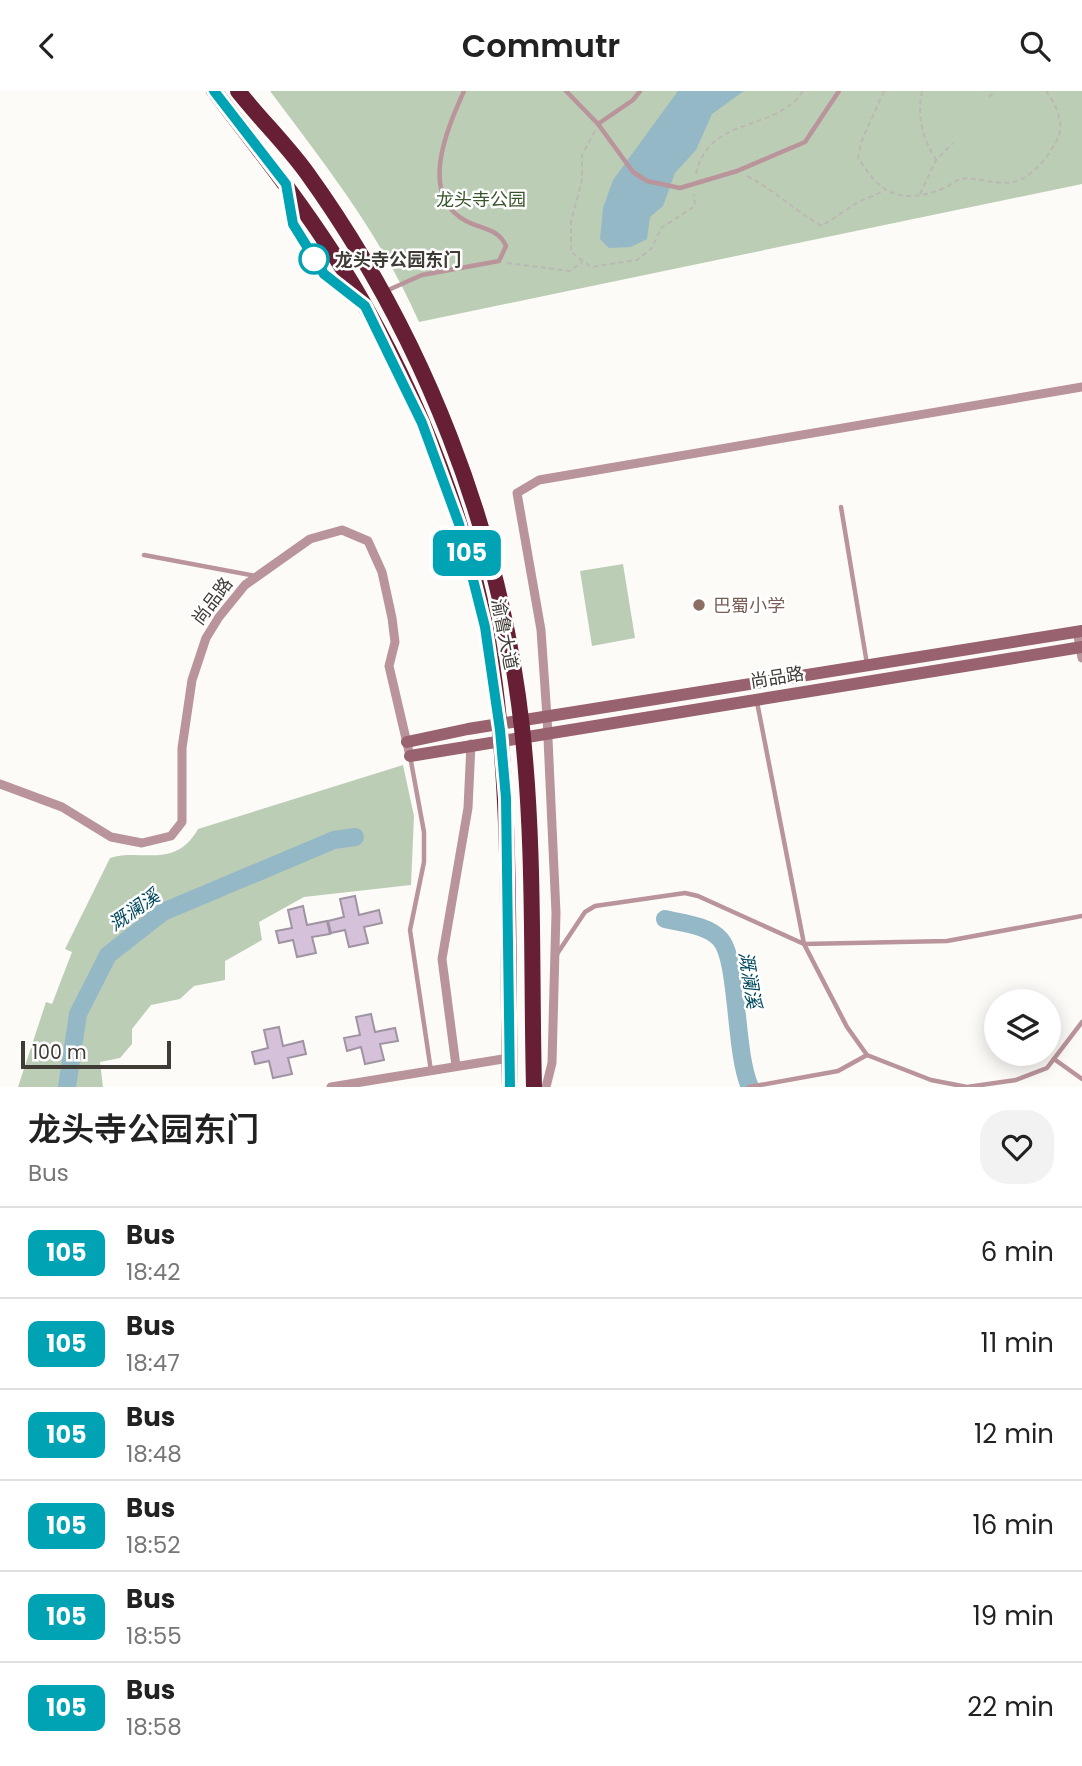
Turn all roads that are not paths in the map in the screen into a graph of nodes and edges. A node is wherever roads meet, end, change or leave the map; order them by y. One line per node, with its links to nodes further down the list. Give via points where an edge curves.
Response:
1 (214, 91): 31 (highway, 渝鲁大道, via 286,184 365,306 422,423 459,524 495,682 506,798)
2 (238, 91): 8 (highway, 渝鲁大道)
3 (246, 91): 8 (highway)
4 (464, 91): 10 (lane, via 444,139 440,182 448,206 458,216 496,232 503,238 505,253 499,261 422,275)
5 (566, 91): 9 (lane)
6 (640, 91): 9 (lane)
7 (839, 91): 9 (lane, via 805,142 737,171 680,188 648,181 633,171)
8 (260, 120): 10 (highway, 渝鲁大道, via 317,188)
9 (598, 124)
10 (382, 293): 39 (highway, 渝鲁大道, via 440,415 494,572 515,675 528,797)
11 (1082, 387): 19 (street, via 539,480 517,493 541,630)
12 (841, 507): 17 (lane)
13 (144, 555): 14 (lane)
14 (257, 576): 21 (street, 尚品路, via 310,539 329,532 342,530 368,541 382,572 391,618 395,642 389,666); 24 (street, 尚品路, via 205,638 192,680 182,748 184,811 179,829 158,841 120,840 62,807)
15 (1080, 631): 16 (street); 17 (main road, 尚品路)
16 (1081, 651): 18 (main road, 尚品路)
17 (867, 665): 19 (main road, 尚品路)
18 (756, 698): 20 (main road, 尚品路); 26 (lane)
19 (547, 717): 20 (street); 21 (main road, 尚品路)
20 (548, 732): 22 (main road, 尚品路); 27 (street)
21 (407, 742): 23 (street, 尚品路)
22 (471, 744): 23 (main road, 尚品路); 33 (street, via 468,808 442,959)
23 (410, 756): 35 (lane, via 424,832 424,862 410,930)
24 (0, 784)
25 (1082, 916): 26 (lane, via 947,941)
26 (804, 944): 27 (lane, via 764,923 685,894 595,906 585,912); 30 (lane, via 846,1027)
27 (555, 958): 40 (street, via 552,1063)
28 (1082, 1022): 29 (lane)
29 (1061, 1050)
30 (867, 1055): 34 (lane, via 931,1080 967,1087 1016,1080); 41 (lane, via 838,1071)
31 (509, 1058): 33 (street); 38 (highway, 渝鲁大道)
32 (1061, 1064): 36 (lane)
33 (456, 1066): 35 (street)
34 (1049, 1066)
35 (431, 1071): 37 (street)
36 (1082, 1079)
37 (331, 1087)
38 (510, 1087)
39 (534, 1087)
40 (545, 1087)
41 (749, 1087)

